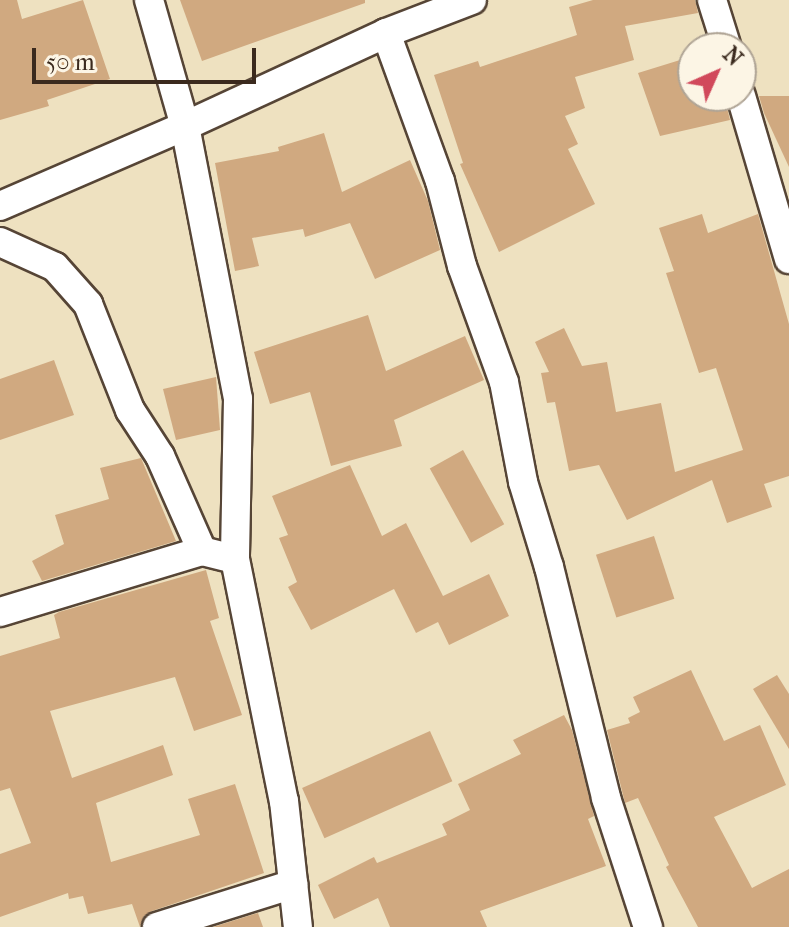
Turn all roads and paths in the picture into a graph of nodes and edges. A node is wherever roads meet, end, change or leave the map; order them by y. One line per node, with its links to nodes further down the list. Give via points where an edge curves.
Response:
1 (149, 0): 7 (street)
2 (472, 0): 5 (street)
3 (712, 0): 4 (street)
4 (722, 32)
5 (386, 33): 7 (street); 17 (street, via 504,382 523,482 606,798)
6 (746, 112): 10 (street)
7 (185, 126): 8 (street); 12 (street, via 238,399)
8 (0, 206)
9 (0, 242): 11 (street, via 55,267 88,304 130,410 160,456)
10 (789, 259)
11 (202, 551): 12 (street); 13 (street)
12 (235, 559): 14 (street, via 284,801)
13 (0, 612)
14 (293, 884): 15 (street); 16 (street)
15 (157, 927)
16 (298, 927)
17 (648, 927)

